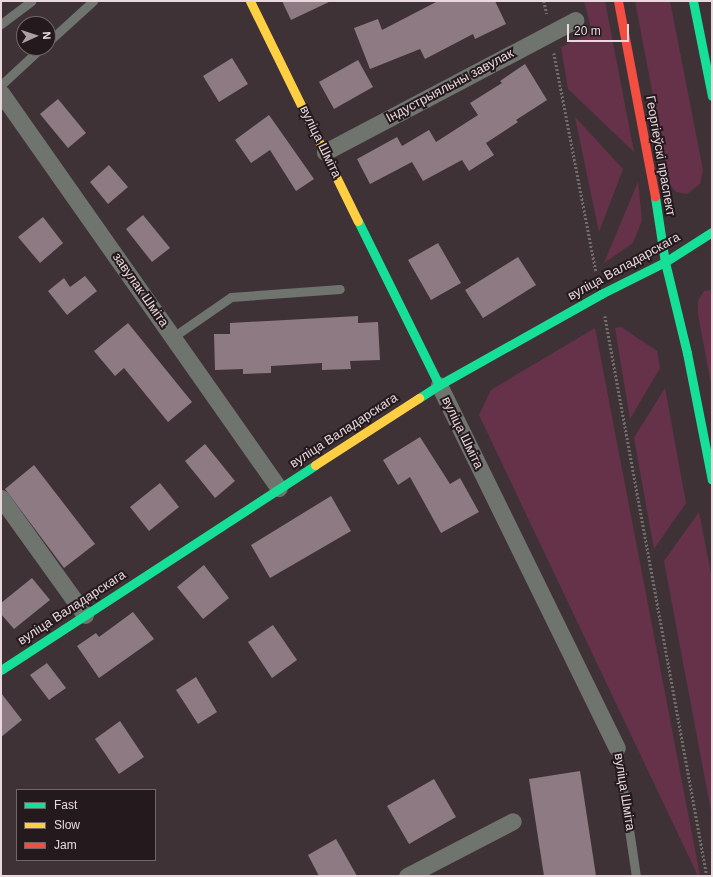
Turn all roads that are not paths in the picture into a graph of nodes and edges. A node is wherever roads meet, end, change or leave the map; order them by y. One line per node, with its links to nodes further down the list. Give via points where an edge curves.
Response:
1 (31, 1): 7 (lane)
2 (93, 1): 8 (lane)
3 (250, 1): 13 (main road, вуліца Шміта)
4 (618, 1): 15 (main road, Георгіеўскі праспект)
5 (693, 1): 12 (main road)
6 (575, 20): 13 (street, Індустрыяльны завулак)
7 (1, 24)
8 (56, 35)
9 (33, 56): 10 (lane)
10 (1, 86)
11 (1, 93): 17 (street, завулак Шміта)
12 (712, 96)
13 (325, 152): 18 (main road, вуліца Шміта)
14 (712, 232): 15 (main road, вуліца Валадарскага)
15 (665, 262): 18 (main road, вуліца Валадарскага, via 601,294); 19 (main road, Георгіеўскі праспект, via 687,353)
16 (340, 289): 17 (lane, via 231,297)
17 (173, 337): 20 (street, завулак Шміта)
18 (438, 385): 20 (main road, вуліца Валадарскага); 24 (street, вуліца Шміта)
19 (712, 480)
20 (279, 488): 22 (main road, вуліца Валадарскага)
21 (1, 498): 22 (street)
22 (85, 615): 23 (main road, вуліца Валадарскага)
23 (1, 670)
24 (617, 748): 27 (lane, вуліца Шміта)
25 (512, 821): 26 (street)
26 (407, 876)
27 (636, 876)

